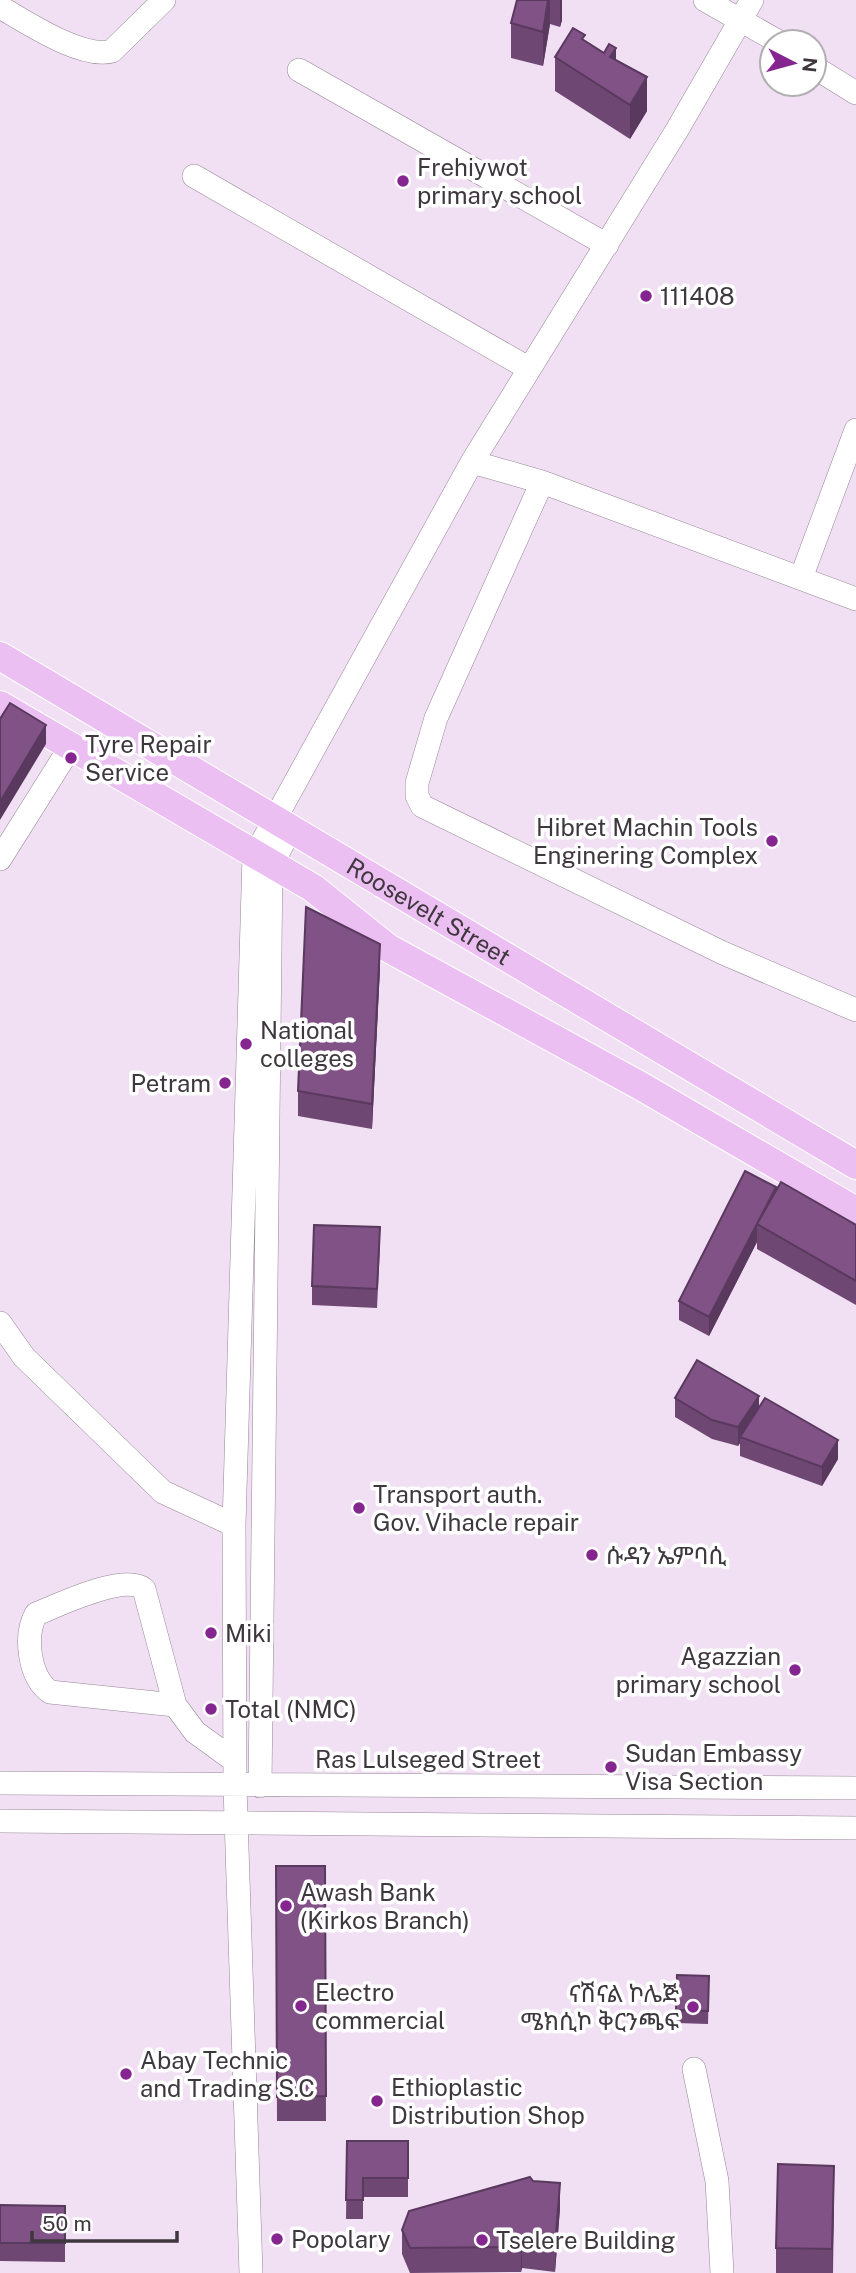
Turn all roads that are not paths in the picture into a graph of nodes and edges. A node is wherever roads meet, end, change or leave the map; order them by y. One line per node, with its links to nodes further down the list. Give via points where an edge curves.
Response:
1 (164, 0): 3 (street, via 112,51 104,53 89,52)
2 (705, 0): 4 (street)
3 (0, 6)
4 (748, 9): 5 (street); 10 (street)
5 (766, 28)
6 (299, 70): 10 (street)
7 (828, 76): 8 (street)
8 (856, 93)
9 (194, 176): 11 (street)
10 (607, 245): 11 (street)
11 (528, 368): 13 (street)
12 (856, 430): 15 (street)
13 (472, 462): 14 (street); 20 (street)
14 (542, 482): 15 (street); 23 (street, via 436,718 416,796 422,806 723,953)
15 (801, 578): 16 (street)
16 (856, 599)
17 (0, 656): 20 (main road, Roosevelt Street)
18 (0, 705): 19 (main road, Roosevelt Street)
19 (71, 746): 21 (street); 22 (main road, Roosevelt Street)
20 (283, 824): 22 (street); 24 (main road, Roosevelt Street)
21 (0, 859)
22 (263, 861): 25 (main road, Roosevelt Street, via 313,888 388,948); 27 (street); 31 (street)
23 (856, 1010)
24 (856, 1165)
25 (856, 1210)
26 (0, 1323): 27 (street, via 24,1357 163,1492)
27 (234, 1525): 29 (street)
28 (175, 1705): 28 (street, via 144,1588 137,1583 97,1591 36,1614 30,1647 37,1681 50,1692); 29 (street, via 195,1732)
29 (235, 1761): 32 (street)
30 (0, 1783): 32 (street, Ras Lulseged Street)
31 (260, 1786): 32 (street, Ras Lulseged Street); 33 (street, Ras Lulseged Street)
32 (235, 1787): 35 (street)
33 (856, 1788)
34 (0, 1821): 35 (street)
35 (238, 1823): 36 (street); 38 (street)
36 (856, 1828)
37 (694, 2069): 39 (street, via 717,2181)
38 (251, 2273)
39 (722, 2273)

